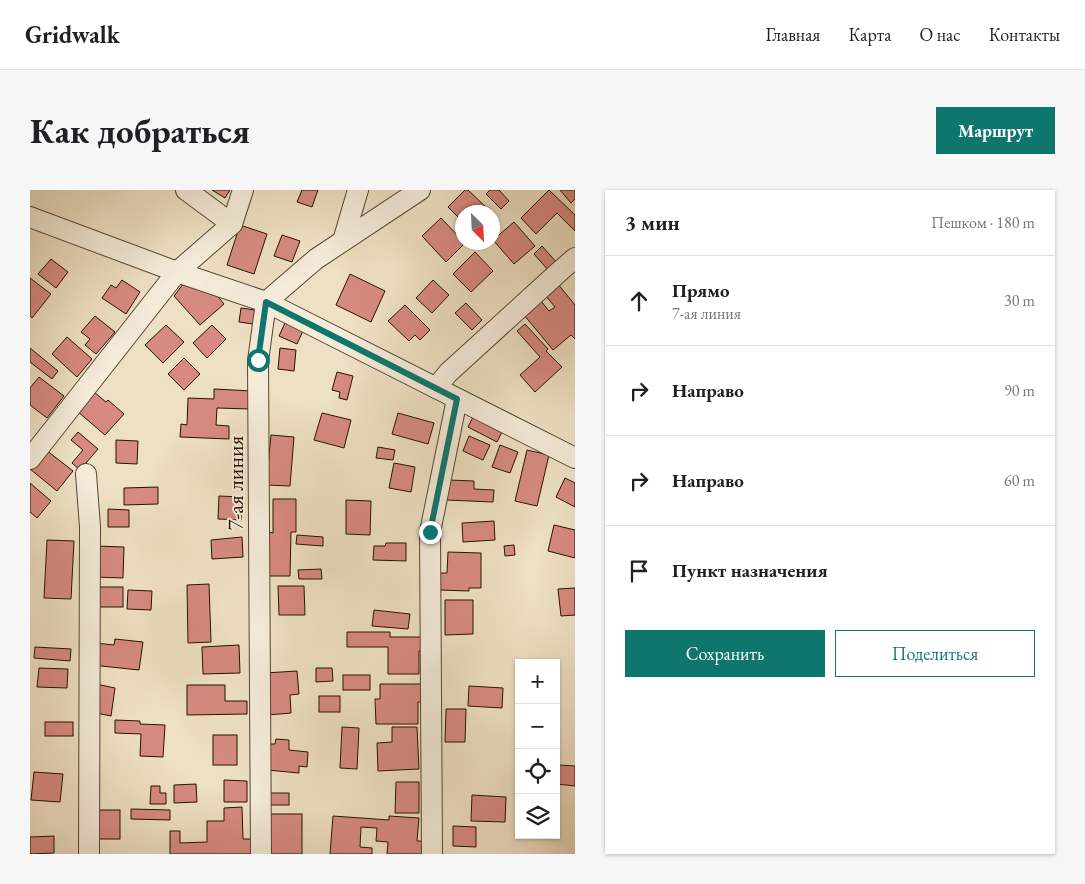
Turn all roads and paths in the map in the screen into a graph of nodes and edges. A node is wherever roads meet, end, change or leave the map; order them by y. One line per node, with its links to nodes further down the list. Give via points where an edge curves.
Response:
1 (186, 190): 6 (street)
2 (243, 190): 6 (street)
3 (358, 190): 7 (street)
4 (420, 190): 7 (street)
5 (30, 218): 9 (street)
6 (232, 224): 9 (street)
7 (343, 241): 10 (street, via 316,259)
8 (575, 258): 11 (street, via 448,373)
9 (177, 272): 10 (street); 14 (street)
10 (266, 302): 11 (street); 17 (street, 7-ая линия, via 258,360)
11 (436, 388): 12 (street)
12 (457, 399): 13 (street); 18 (street, via 430,532)
13 (575, 458)
14 (30, 459)
15 (86, 474): 16 (street, via 90,526)
16 (89, 854)
17 (262, 854)
18 (432, 854)

